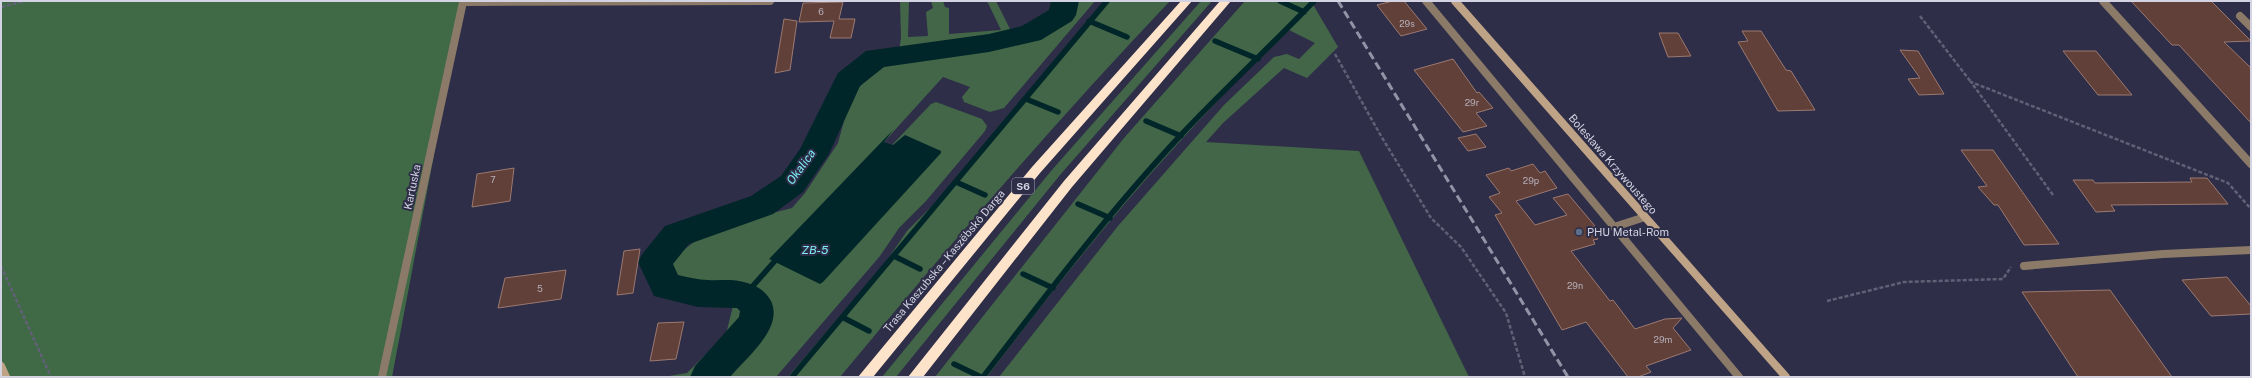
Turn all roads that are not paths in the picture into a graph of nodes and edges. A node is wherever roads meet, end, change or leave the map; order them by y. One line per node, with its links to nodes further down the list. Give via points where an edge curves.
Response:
1 (770, 1): 7 (street)
2 (1187, 1): 18 (highway, Trasa Kaszubska – Kaszëbskô Darga / S6, via 1036,170)
3 (1226, 1): 19 (highway, via 1068,184)
4 (1426, 1): 12 (street)
5 (1455, 1): 11 (main road, Bolesława Krzywoustego)
6 (2103, 1): 10 (street)
7 (464, 2): 17 (street, Kartuska)
8 (2240, 16): 9 (street)
9 (2251, 27)
10 (2251, 164)
11 (1645, 217): 12 (street); 21 (main road, Bolesława Krzywoustego)
12 (1614, 227): 20 (street)
13 (2251, 250): 14 (street, via 2163,254)
14 (2024, 266)
15 (1, 366): 16 (main road)
16 (6, 377)
17 (382, 377)
18 (865, 377)
19 (915, 377)
20 (1739, 377)
21 (1786, 377)

